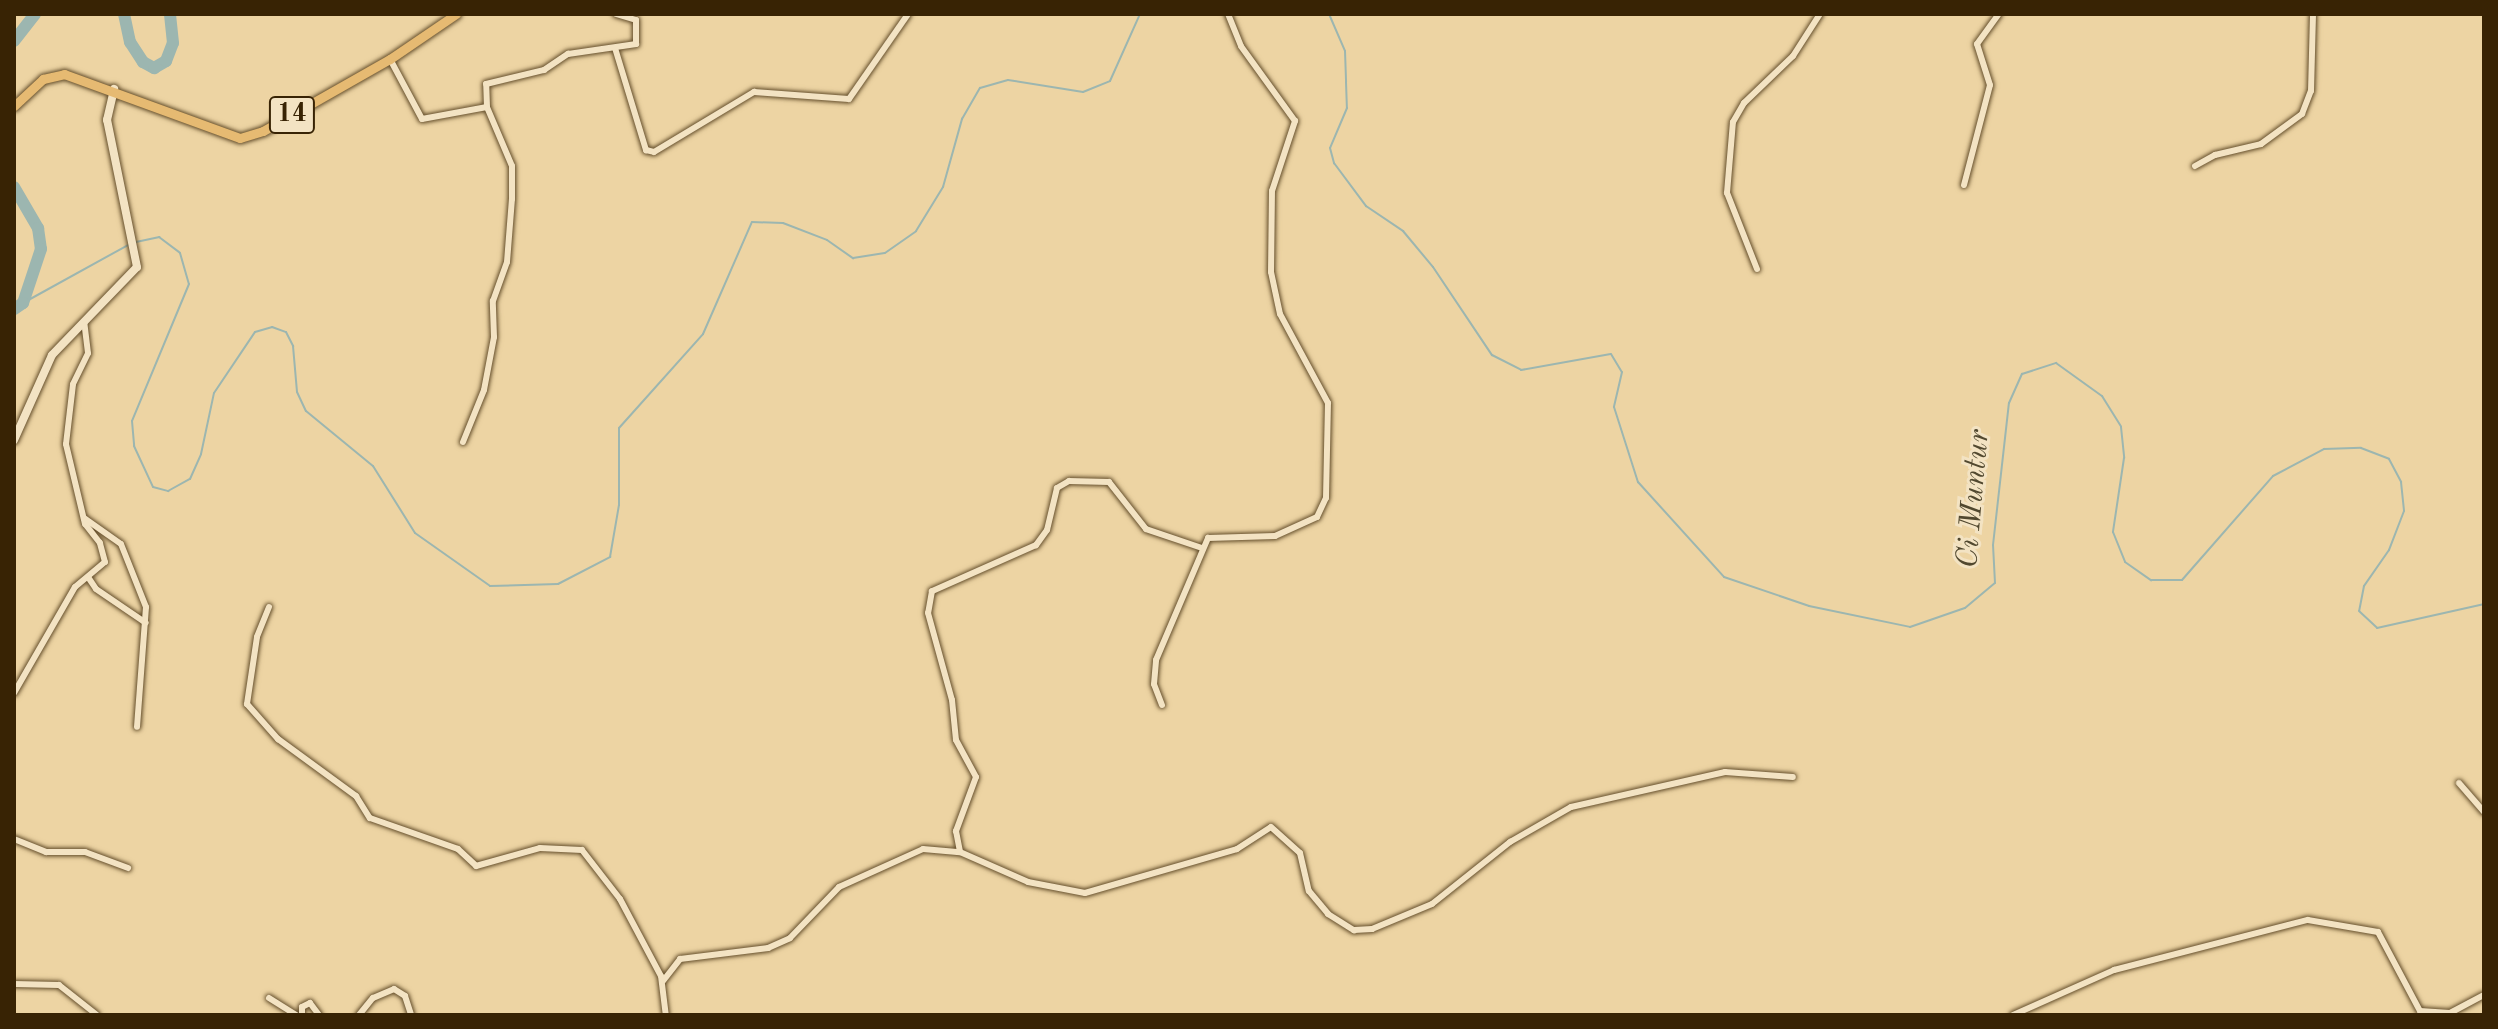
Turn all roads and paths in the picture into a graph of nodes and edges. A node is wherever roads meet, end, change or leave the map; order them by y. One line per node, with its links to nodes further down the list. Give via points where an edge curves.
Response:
1 (456, 14): 9 (highway, 14)
2 (616, 14): 8 (street, via 636,20 638,41)
3 (908, 14): 8 (street, via 849,99 754,92 654,152 646,150)
4 (1228, 14): 20 (street, via 1241,46 1295,121 1272,191 1272,281 1280,314 1328,403 1330,440 1325,506 1319,516 1267,538 1214,534)
5 (1820, 14): 15 (street, via 1793,56 1741,107 1733,122 1727,193)
6 (1999, 14): 14 (street, via 1977,44 1990,85)
7 (2313, 14): 13 (street, via 2311,91 2302,114 2261,144 2209,157)
8 (615, 48): 12 (street, via 568,54 534,73 489,80)
9 (390, 59): 10 (highway, 14, via 263,131 240,138 203,128); 12 (street, via 422,119)
10 (114, 89): 11 (highway, 14, via 57,74 35,84); 16 (main road, via 107,120 136,258 130,277)
11 (14, 106)
12 (487, 107): 18 (street, via 511,163 512,199 507,266 492,309 489,366)
13 (2195, 166)
14 (1964, 185)
15 (1757, 269)
16 (84, 321): 17 (main road, via 52,355); 19 (street, via 88,353 73,384 66,444)
17 (14, 440)
18 (463, 442)
19 (84, 518): 21 (street, via 105,562); 23 (street, via 121,544 146,607)
20 (1202, 548): 25 (street, via 1156,660 1154,684); 31 (street, via 1146,529 1109,482 1069,481 1057,488 1047,530 1036,545 932,591 928,613 952,700 956,740 976,777 955,837)
21 (88, 577): 23 (street, via 96,589); 24 (street, via 75,587)
22 (269, 607): 33 (street, via 257,637 247,704 278,739 356,796 370,818 458,849 479,867 540,848 582,850 620,899)
23 (146, 623): 26 (street)
24 (14, 693)
25 (1162, 705)
26 (137, 727)
27 (1793, 777): 31 (street, via 1745,770 1713,773 1571,807 1510,842 1432,904 1372,929 1354,930 1328,914 1309,891 1300,853 1271,827 1237,849 1085,893 1028,882)
28 (2459, 783): 29 (street)
29 (2484, 812)
30 (14, 839): 32 (street, via 46,852 85,852)
31 (960, 852): 33 (street, via 923,849 839,887 790,938 768,948 680,959)
32 (128, 868)
33 (663, 981): 42 (street)
34 (14, 984): 37 (street, via 59,985)
35 (2484, 995): 43 (street, via 2450,1013 2420,1011 2378,932 2308,920 2114,970)
36 (269, 998): 38 (street)
37 (97, 1015)
38 (299, 1015): 39 (street, via 310,1003)
39 (319, 1015)
40 (359, 1015): 41 (street, via 373,998 394,989 405,996)
41 (411, 1015)
42 (666, 1015)
43 (2013, 1015)

